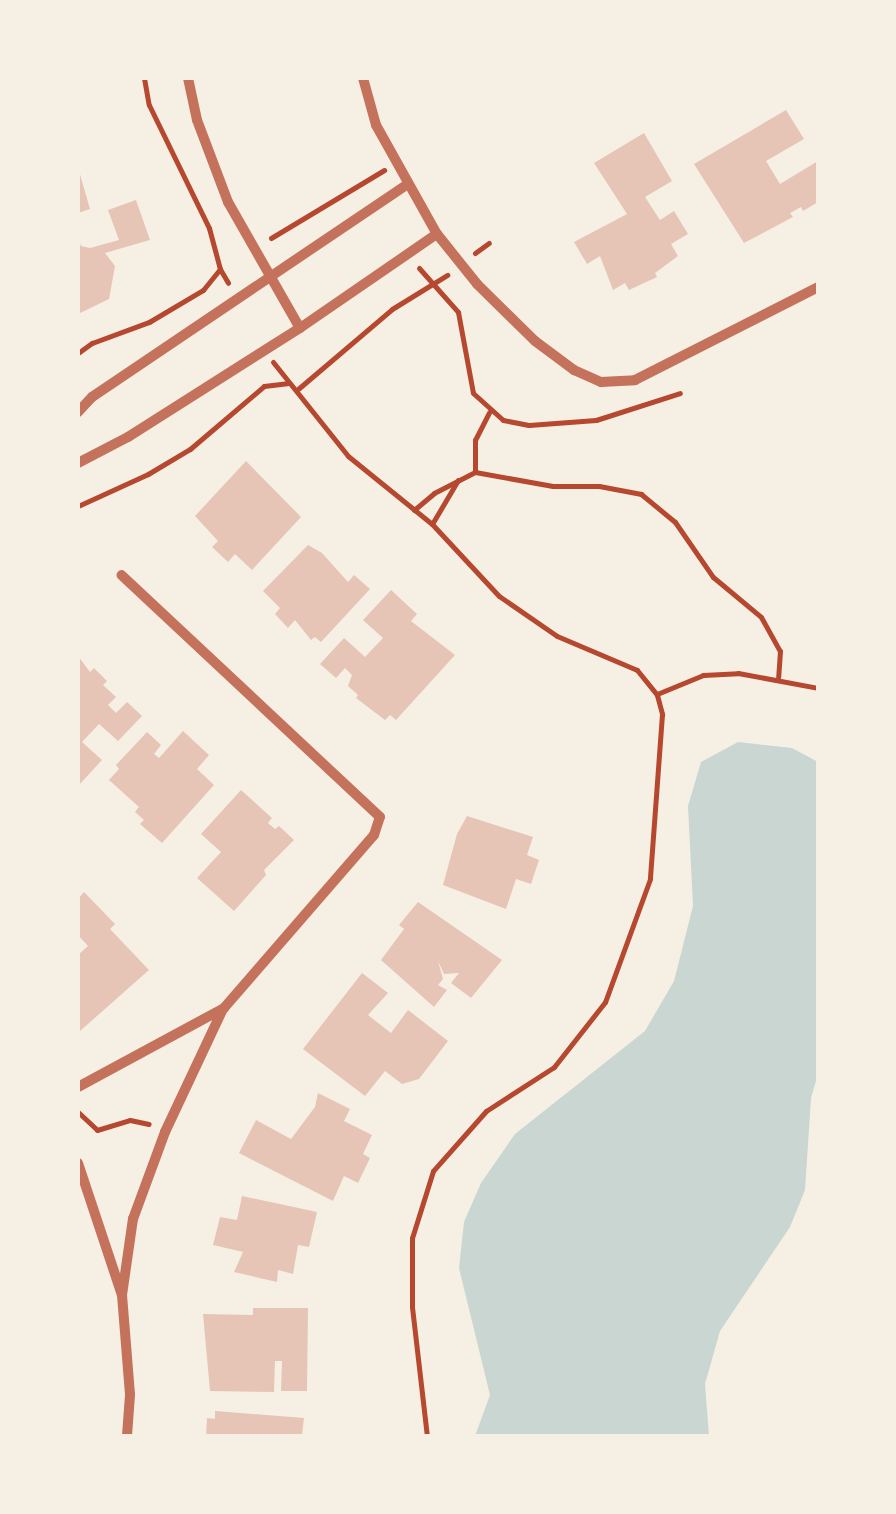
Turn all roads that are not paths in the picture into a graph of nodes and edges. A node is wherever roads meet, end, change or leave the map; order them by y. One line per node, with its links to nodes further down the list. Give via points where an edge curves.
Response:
1 (188, 78): 5 (street, via 228,202)
2 (363, 78): 3 (street, via 376,125)
3 (406, 185): 4 (street); 5 (street)
4 (437, 234): 6 (street, via 535,341 600,382 635,380); 7 (street)
5 (268, 276): 7 (street); 8 (street)
6 (818, 288)
7 (300, 328): 9 (street)
8 (78, 412)
9 (78, 463)
10 (120, 575): 11 (street, via 380,817 374,835)
11 (224, 1008): 12 (street); 14 (street, via 165,1132 134,1219)
12 (78, 1087)
13 (78, 1163): 14 (street)
14 (122, 1295): 15 (street)
15 (127, 1436)

